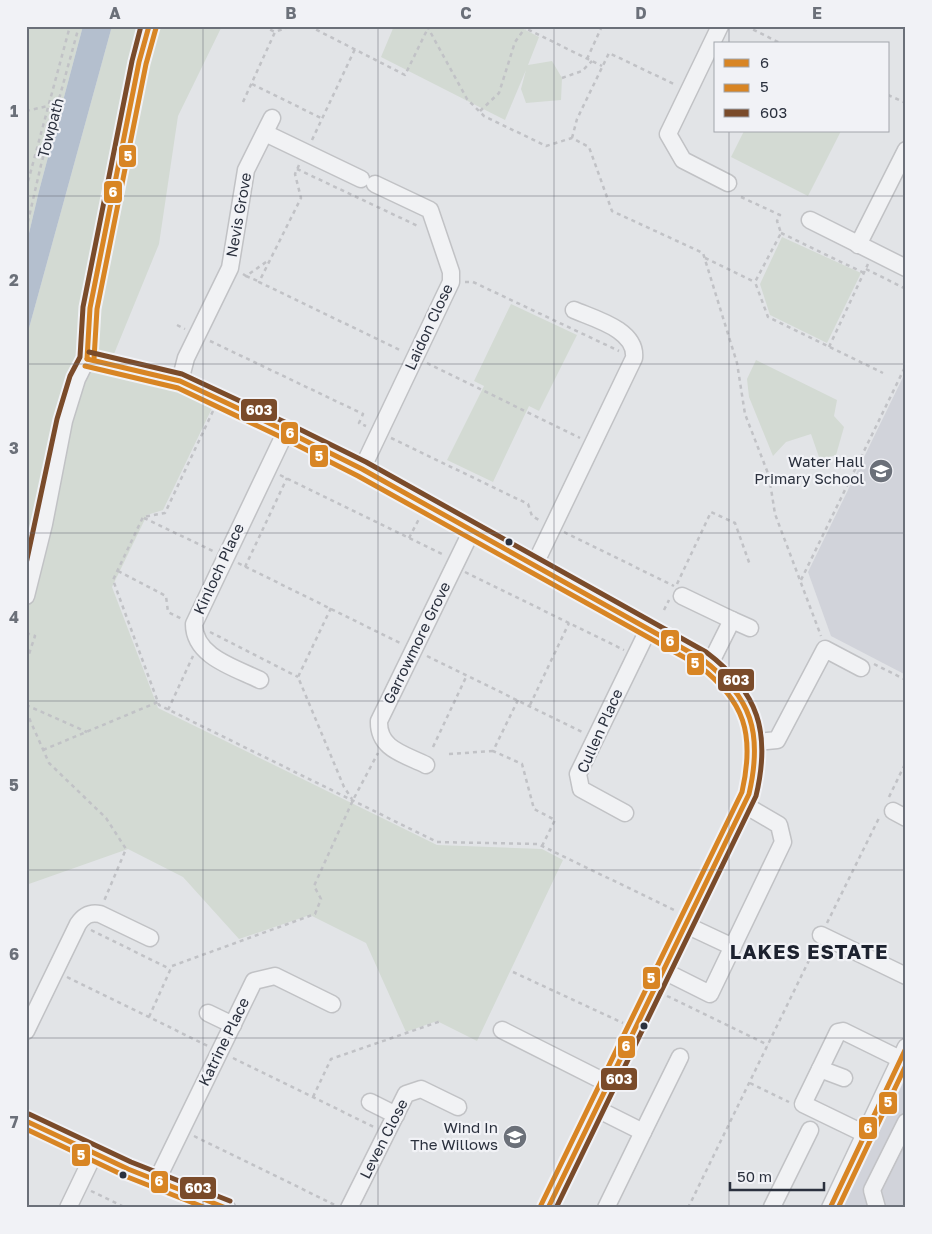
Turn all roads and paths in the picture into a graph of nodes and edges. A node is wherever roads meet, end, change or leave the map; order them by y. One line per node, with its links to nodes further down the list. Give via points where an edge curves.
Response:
1 (70, 26): 25 (path)
2 (79, 26): 38 (path, Towpath)
3 (149, 26): 59 (street, via 90,308)
4 (263, 26): 12 (path)
5 (291, 26): 12 (path)
6 (309, 26): 14 (path)
7 (602, 26): 15 (path)
8 (720, 26): 20 (street)
9 (746, 26): 13 (path)
10 (428, 27): 14 (path, via 405,75); 27 (path, via 467,99)
11 (523, 27): 15 (path); 27 (path, via 499,93)
12 (276, 32): 19 (path)
13 (778, 42)
14 (355, 49): 28 (path)
15 (587, 59): 16 (path)
16 (592, 61): 17 (path); 18 (path, via 582,71)
17 (602, 66): 20 (path, via 609,53); 29 (path, via 577,119)
18 (562, 78)
19 (252, 84): 23 (path); 28 (path)
20 (689, 92): 34 (street, via 668,134 683,160)
21 (890, 96): 24 (path)
22 (906, 99): 24 (path)
23 (243, 102)
24 (905, 103)
25 (48, 106): 26 (path); 35 (path)
26 (26, 111)
27 (480, 112): 29 (path, via 546,146)
28 (323, 119): 31 (path)
29 (572, 138): 43 (path, via 589,147 612,211 703,253)
30 (906, 150): 41 (street)
31 (306, 151): 32 (path); 33 (street, Nevis Grove); 45 (street, Nevis Grove, via 268,125 246,170)
32 (297, 169): 40 (path); 44 (path, via 295,174 300,198)
33 (368, 181): 40 (street, Laidon Close, via 430,210)
34 (728, 183)
35 (26, 189)
36 (741, 197): 39 (path, via 780,215 777,222)
37 (810, 220): 41 (street)
38 (26, 230)
39 (781, 233): 47 (path); 51 (path)
40 (441, 237): 50 (street, Laidon Close, via 452,272)
41 (858, 245): 42 (street)
42 (880, 255): 46 (street); 47 (path)
43 (705, 258): 51 (path); 80 (path, via 737,363 745,414 769,476 775,514)
44 (270, 259): 48 (path); 49 (path)
45 (230, 268): 48 (path); 55 (street, Nevis Grove)
46 (906, 268)
47 (865, 271): 52 (path); 56 (path)
48 (246, 276): 49 (path)
49 (259, 282): 57 (path)
50 (451, 282): 57 (street, Laidon Close); 58 (path, via 473,282)
51 (755, 282): 56 (path, via 768,317)
52 (906, 288)
53 (574, 310): 58 (street, via 624,334 633,346)
54 (178, 325): 55 (path)
55 (197, 334): 62 (street, Nevis Grove); 65 (path, via 363,414 359,423)
56 (829, 347): 61 (path)
57 (414, 357): 65 (street, Laidon Close); 66 (path)
58 (634, 358): 66 (street)
59 (87, 359): 62 (street); 82 (street, via 77,378 64,422)
60 (906, 365): 80 (path)
61 (883, 373)
62 (180, 381): 63 (street)
63 (219, 399): 64 (street); 71 (path, via 165,513)
64 (286, 431): 67 (street, Kinloch Place); 68 (street)
65 (379, 432): 68 (street, Laidon Close); 72 (path, via 528,504 532,516)
66 (592, 444): 72 (street)
67 (267, 468): 69 (path); 75 (street, Kinloch Place)
68 (362, 469): 70 (street)
69 (288, 478): 74 (path); 79 (path)
70 (426, 504): 73 (street); 74 (path)
71 (143, 518): 75 (path); 101 (path, via 113,580)
72 (553, 526): 77 (street); 81 (path)
73 (472, 530): 76 (street, Garrowmore Grove); 77 (street)
74 (409, 538): 76 (path)
75 (225, 557): 79 (path); 91 (street, Kinloch Place, via 194,624)
76 (455, 564): 86 (path); 92 (street, Garrowmore Grove)
77 (534, 564): 87 (street)
78 (750, 565): 81 (path, via 735,523 712,512)
79 (244, 566): 83 (path)
80 (801, 580): 90 (path)
81 (678, 592): 84 (path); 85 (street)
82 (26, 596)
83 (330, 608): 92 (path); 116 (path, via 298,676 344,786)
84 (664, 610)
85 (732, 620): 88 (street); 95 (street)
86 (568, 624): 93 (path); 103 (path)
87 (649, 628): 93 (street, Cullen Place); 95 (street)
88 (750, 628)
89 (26, 633): 94 (path, via 35,636)
90 (822, 638)
91 (199, 644): 98 (street, via 211,656); 104 (path)
92 (414, 650): 97 (path); 109 (street, Garrowmore Grove, via 379,721 378,733)
93 (635, 655): 107 (street, Cullen Place)
94 (26, 663)
95 (710, 664): 108 (street, via 726,677 740,696 750,716)
96 (866, 666): 99 (path); 108 (street, via 825,649 777,740)
97 (467, 675): 100 (path); 110 (path)
98 (260, 680)
99 (906, 680)
100 (518, 700): 103 (path); 112 (path)
101 (158, 702): 104 (path); 106 (path)
102 (26, 705): 106 (path)
103 (530, 706): 107 (path)
104 (168, 710): 116 (path)
105 (26, 711): 111 (path)
106 (87, 732): 111 (path)
107 (594, 738): 119 (street, Cullen Place, via 578,774 581,789)
108 (756, 742): 117 (street, via 755,772)
109 (390, 747): 115 (street); 116 (path)
110 (433, 747)
111 (43, 750): 121 (path, via 49,763 106,818 126,849)
112 (493, 751): 113 (path); 120 (path, via 522,764 534,809 555,820)
113 (449, 754)
114 (906, 762): 118 (path)
115 (426, 765)
116 (353, 800): 120 (path, via 437,842); 127 (path, via 314,886 321,899 315,914)
117 (745, 805): 122 (street); 126 (street, via 779,825 784,839)
118 (891, 812): 124 (path)
119 (625, 813)
120 (542, 846): 122 (path)
121 (100, 914): 123 (street, via 88,914); 125 (street)
122 (687, 921): 126 (street); 128 (street)
123 (78, 924): 127 (path); 139 (street)
124 (821, 935): 130 (street); 140 (path)
125 (150, 938)
126 (733, 947): 128 (street, via 710,994)
127 (170, 969): 134 (path)
128 (664, 971): 137 (street)
129 (514, 972): 137 (path)
130 (906, 976)
131 (667, 996): 140 (path)
132 (332, 1004): 136 (street, Katrine Place, via 275,976 254,981)
133 (208, 1013): 136 (street)
134 (149, 1017)
135 (441, 1021): 146 (path, via 331,1059)
136 (233, 1025): 153 (street, Katrine Place)
137 (635, 1029): 145 (street)
138 (502, 1030): 145 (street)
139 (26, 1031)
140 (768, 1045): 167 (path)
141 (903, 1053): 143 (street, via 843,1031 838,1032); 156 (street)
142 (680, 1057): 155 (street)
143 (820, 1069): 144 (street); 156 (street, via 803,1104)
144 (844, 1078)
145 (609, 1084): 149 (street)
146 (313, 1097)
147 (370, 1102): 150 (street)
148 (458, 1107): 150 (street, Leven Close, via 421,1089 406,1094)
149 (596, 1109): 155 (street); 165 (street)
150 (396, 1115): 164 (street, Leven Close)
151 (26, 1120): 157 (street)
152 (906, 1122): 170 (street, via 872,1190)
153 (181, 1130): 158 (street, Katrine Place); 163 (path)
154 (810, 1130): 168 (street)
155 (643, 1132): 166 (street)
156 (865, 1134): 169 (street)
157 (94, 1154): 158 (street); 159 (street)
158 (157, 1180): 162 (street)
159 (80, 1185): 160 (street); 161 (path)
160 (68, 1208)
161 (126, 1208)
162 (227, 1208)
163 (341, 1208)
164 (349, 1208)
165 (548, 1208)
166 (606, 1208)
167 (688, 1208)
168 (772, 1208)
169 (830, 1208)
170 (877, 1208)

